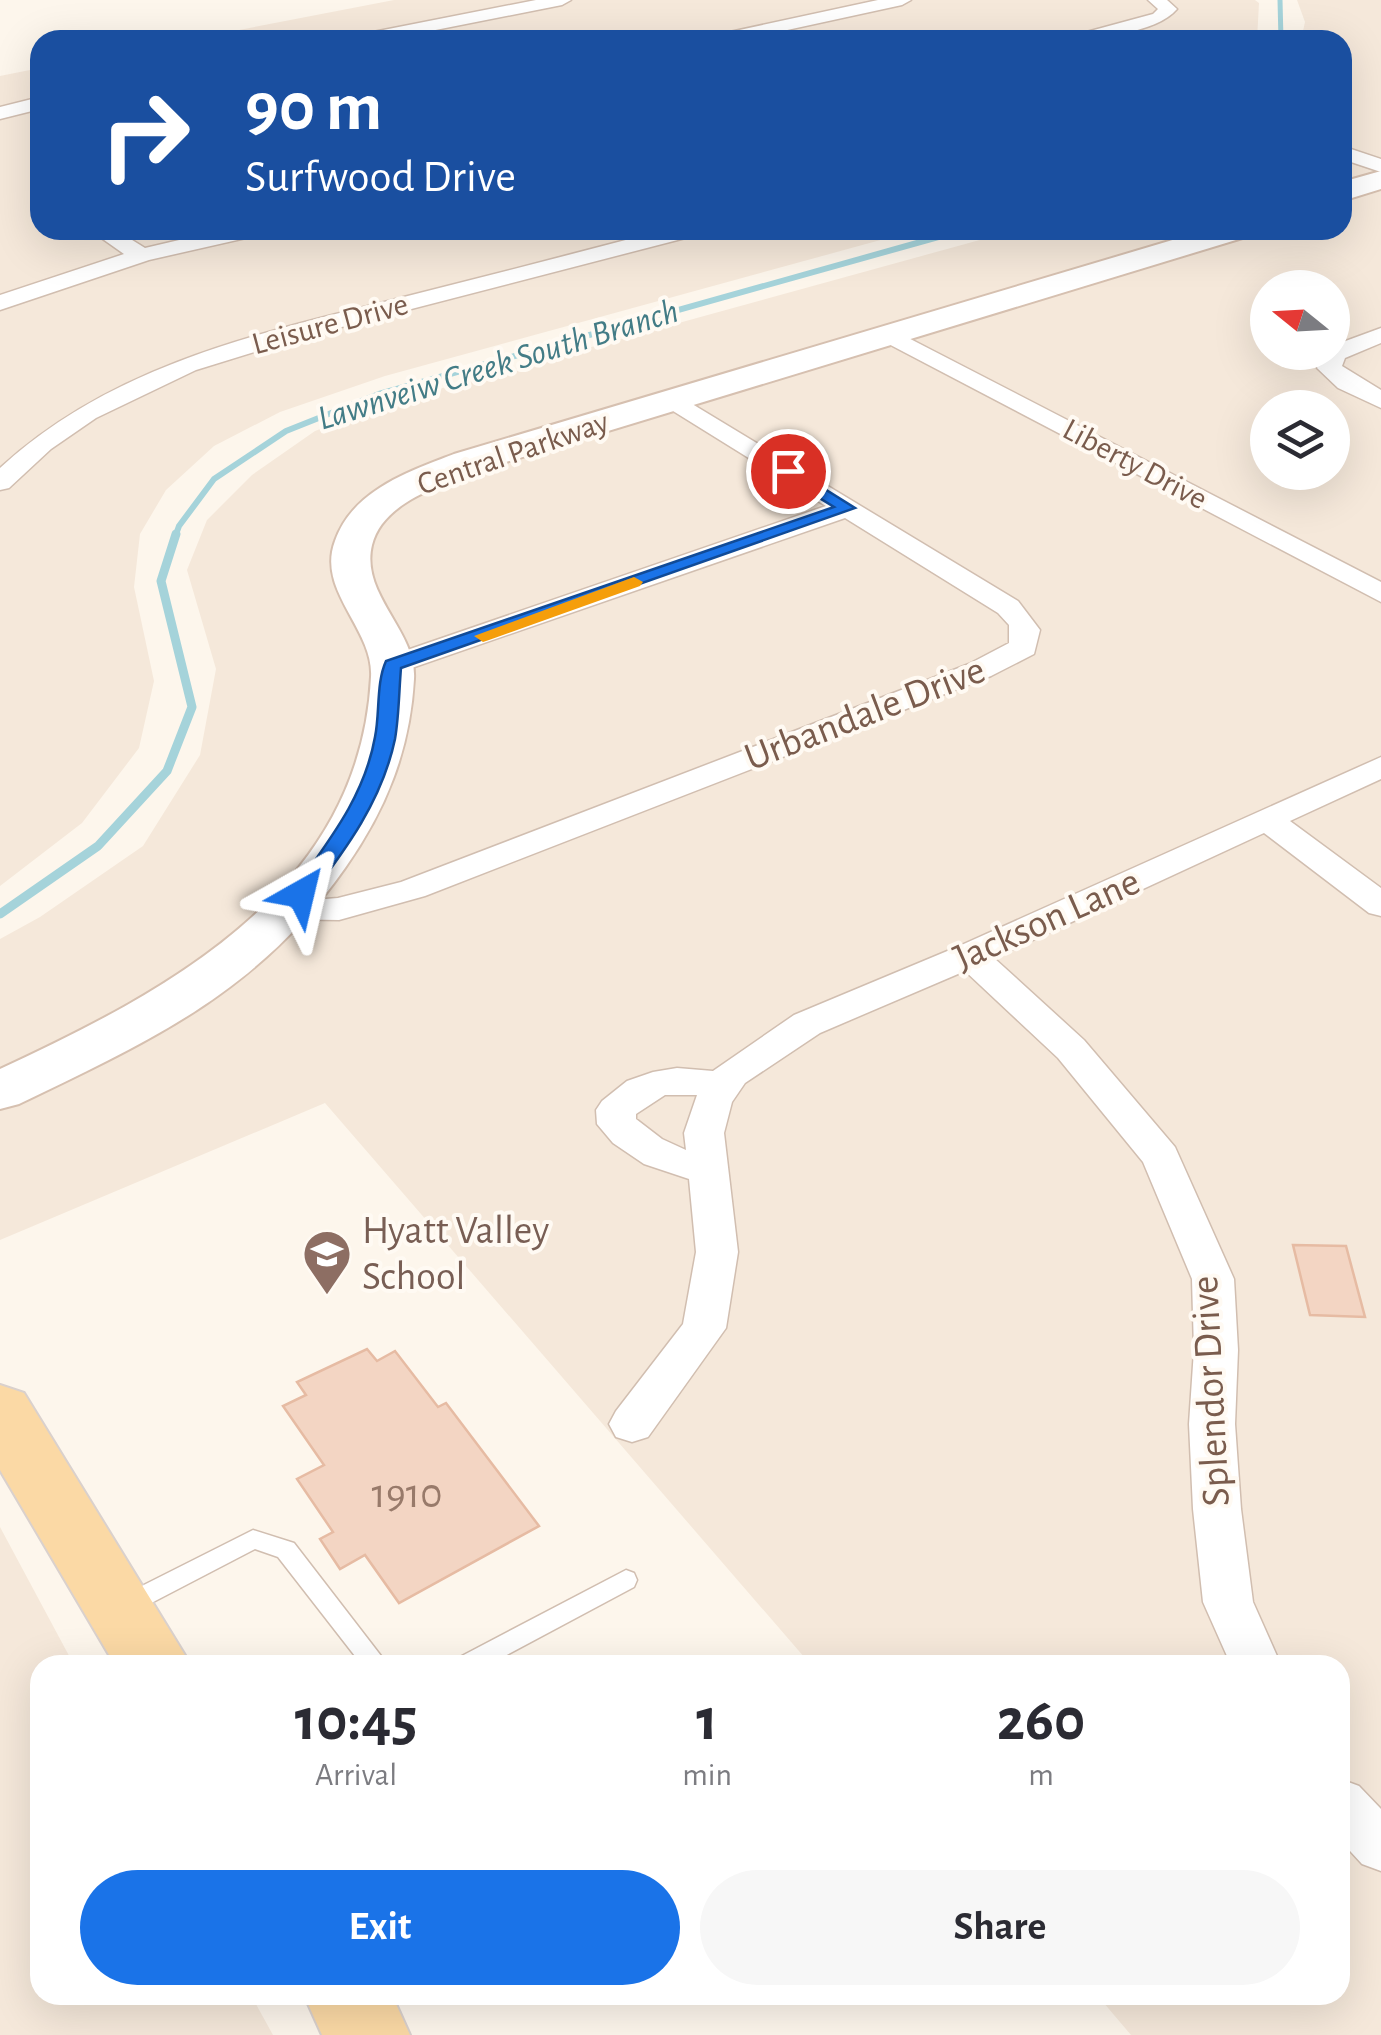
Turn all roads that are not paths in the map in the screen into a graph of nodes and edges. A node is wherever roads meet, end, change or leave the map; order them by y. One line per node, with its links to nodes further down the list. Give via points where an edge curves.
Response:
1 (562, 0): 4 (street)
2 (902, 0): 5 (street)
3 (1162, 4): 6 (street, via 1159,18)
4 (409, 30)
5 (762, 30)
6 (1108, 30)
7 (30, 106): 8 (street)
8 (0, 113)
9 (1352, 156): 10 (street)
10 (1381, 166)
11 (1381, 180): 12 (street)
12 (1352, 189)
13 (117, 240): 17 (street)
14 (209, 240): 17 (street)
15 (650, 240): 23 (street, Leisure Drive, via 191,364 79,417)
16 (1205, 240): 19 (street, Central Parkway)
17 (142, 256): 18 (street)
18 (0, 304)
19 (889, 335): 21 (street, Central Parkway); 25 (street, Liberty Drive)
20 (1381, 335): 22 (street, via 1334,354 1329,368)
21 (674, 400): 24 (street, Urbandale Drive); 26 (street, Central Parkway, via 467,462 392,495 366,519 350,565)
22 (1381, 400)
23 (0, 482)
24 (847, 508): 26 (street); 30 (street, Urbandale Drive, via 1008,607 1024,622 1023,648 414,888 339,910)
25 (1381, 593)
26 (392, 664): 30 (street, Central Parkway, via 385,740 367,792 347,834)
27 (1381, 766): 28 (street, Jackson Lane)
28 (1269, 821): 29 (street); 31 (street, Jackson Lane)
29 (1381, 906)
30 (288, 911): 33 (street, Central Parkway, via 191,991)
31 (970, 955): 32 (street, Jackson Lane, via 807,1024); 41 (street, Splendor Drive, via 1071,1048 1162,1157 1213,1278 1217,1509 1228,1602)
32 (722, 1085): 34 (street, via 704,1133); 34 (street, via 672,1078 635,1092 616,1110 617,1124 644,1149)
33 (0, 1091)
34 (708, 1170): 36 (street, via 717,1252 704,1328)
35 (0, 1411): 38 (main road)
36 (632, 1424)
37 (626, 1580): 40 (lane)
38 (137, 1636): 39 (lane, via 253,1539 286,1550)
39 (368, 1655)
40 (485, 1655)
41 (1252, 1655)
42 (1350, 1813): 43 (street)
43 (1381, 1846)
44 (352, 2005): 45 (main road)
45 (368, 2035)

